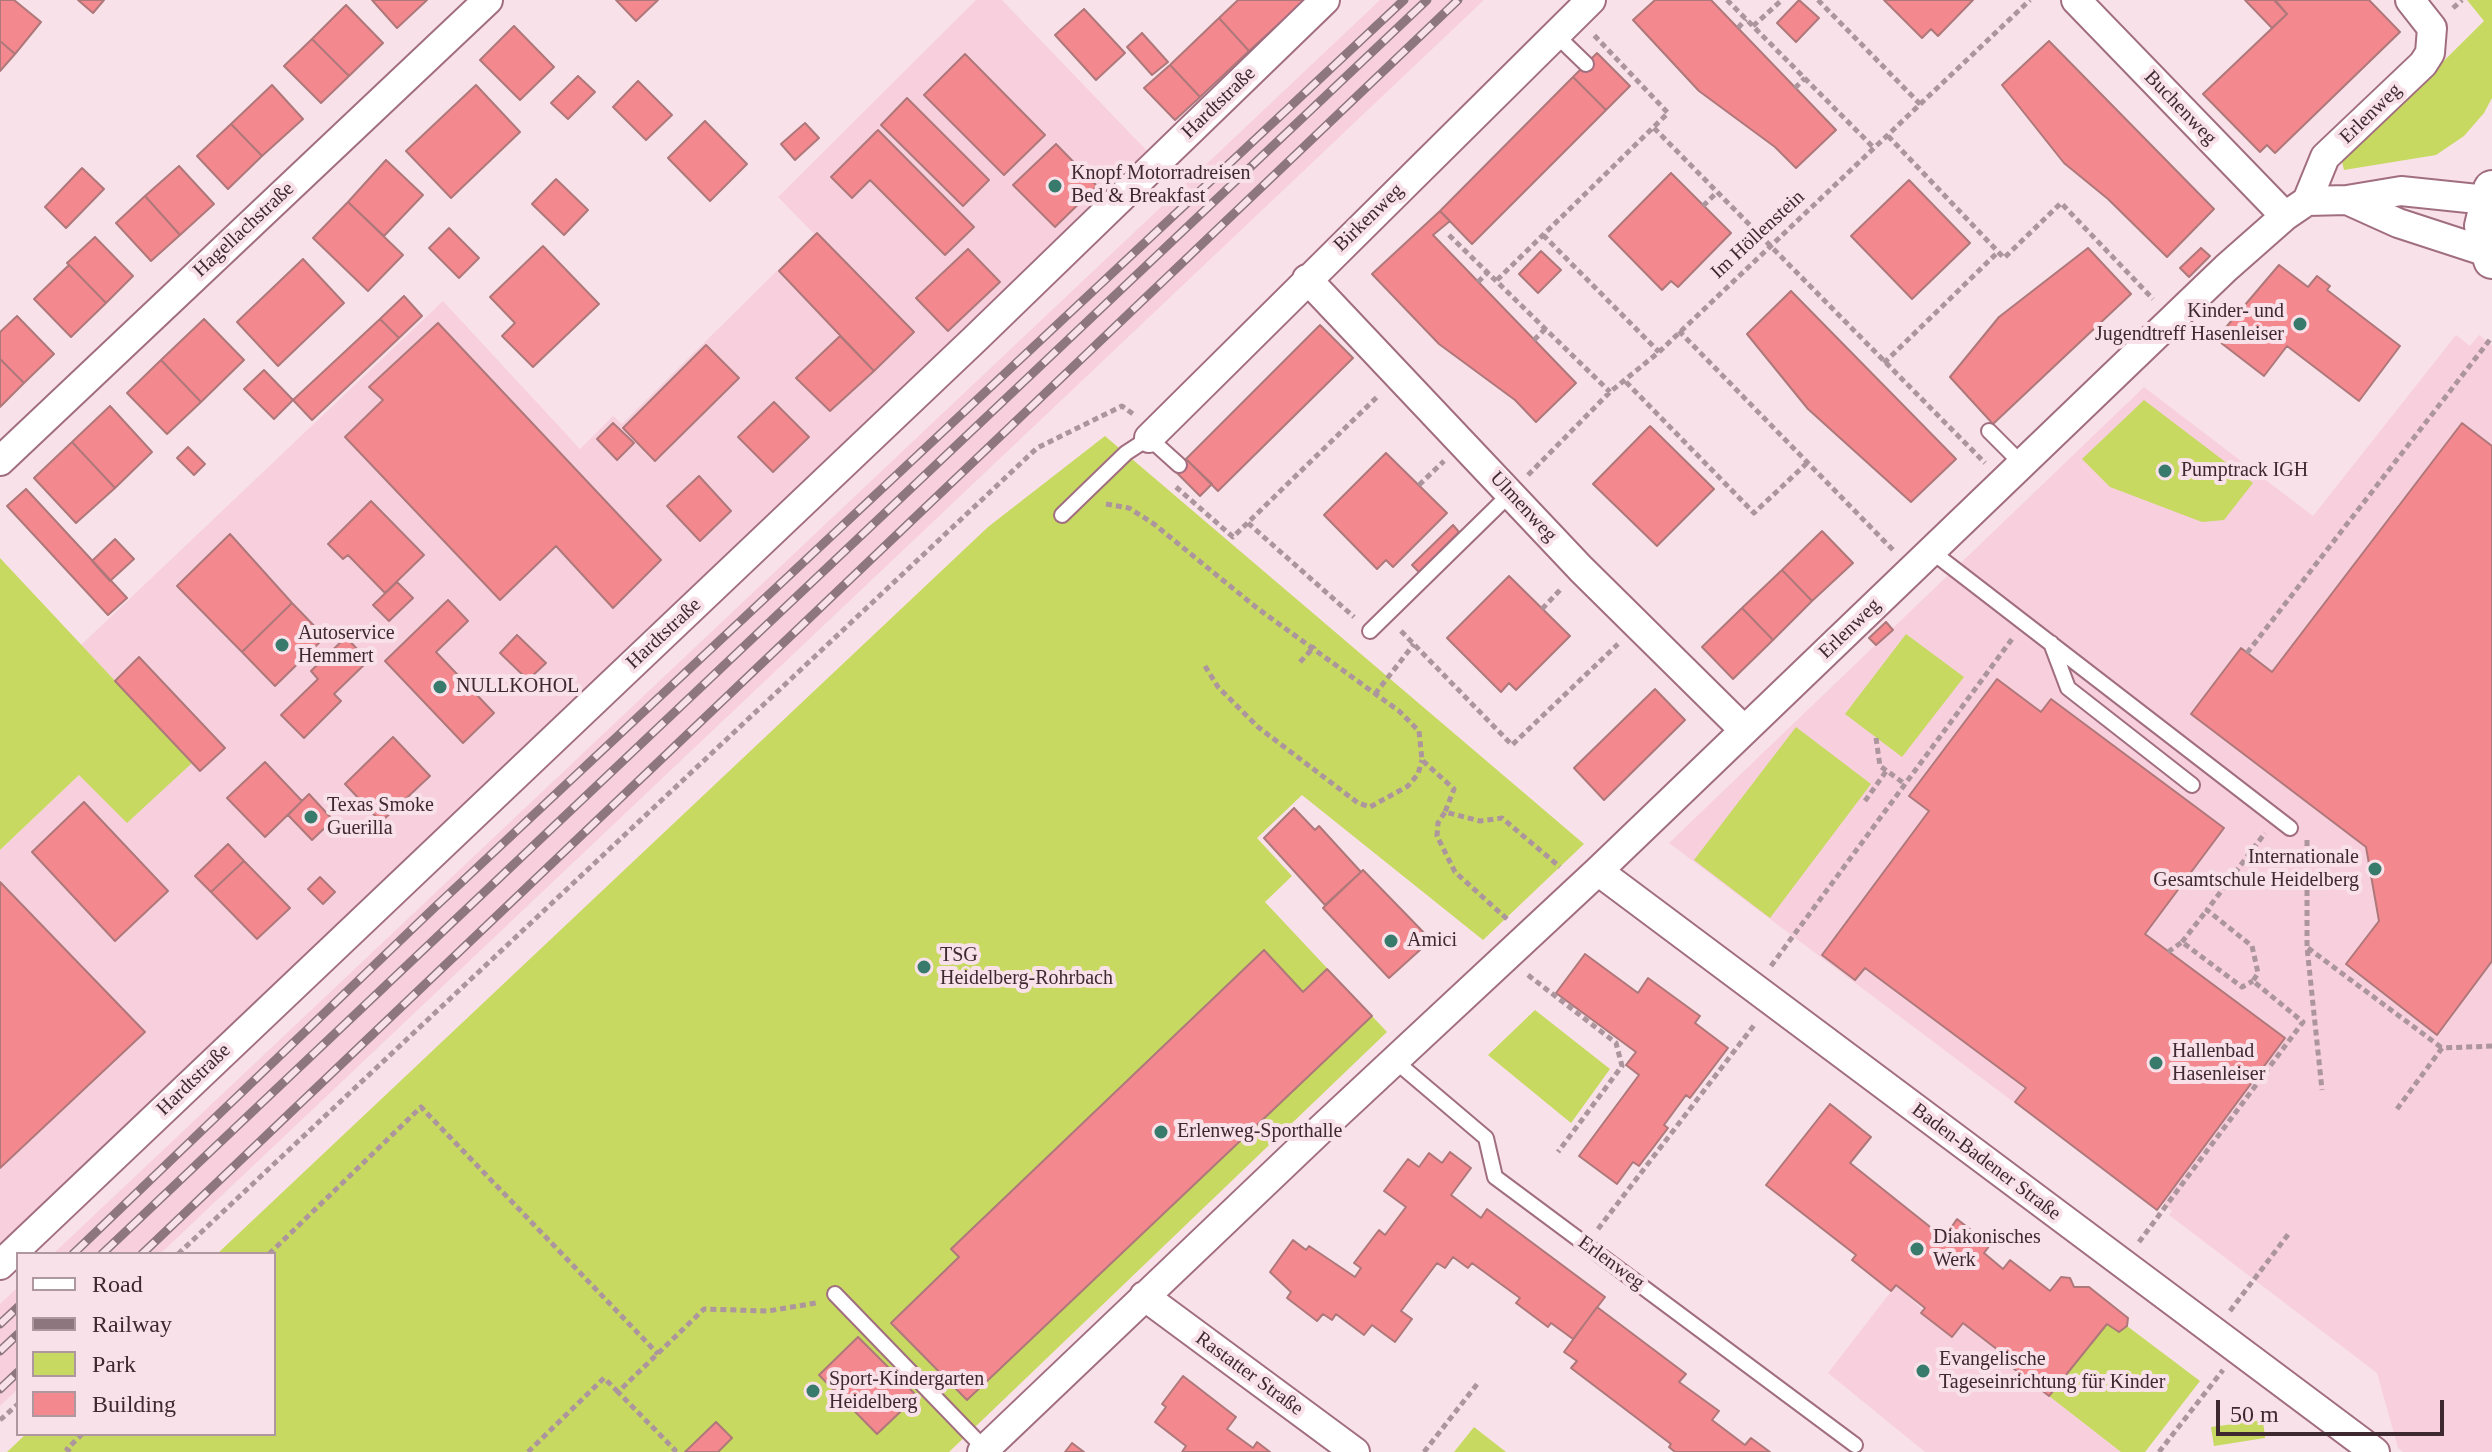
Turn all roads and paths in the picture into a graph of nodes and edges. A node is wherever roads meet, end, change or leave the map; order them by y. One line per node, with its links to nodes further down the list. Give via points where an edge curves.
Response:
1 (488, 0): 46 (street, Hagellachstraße)
2 (1325, 0): 94 (street, Hardtstraße)
3 (1727, 0): 10 (path)
4 (1782, 0): 11 (path)
5 (1818, 0): 16 (path)
6 (2030, 0): 16 (path, Im Höllenstein)
7 (2076, 0): 24 (street, Buchenweg)
8 (2410, 0): 24 (street, Erlenweg, via 2432,28 2430,53 2325,157)
9 (1574, 17): 13 (lane); 17 (path, via 1668,113); 31 (street, Birkenweg)
10 (1746, 19): 11 (path); 12 (path)
11 (1753, 26): 14 (path)
12 (1738, 28)
13 (1586, 64)
14 (1805, 78): 15 (path); 19 (path)
15 (1795, 88)
16 (1921, 105): 18 (path, Im Höllenstein)
17 (1654, 128): 20 (path); 26 (path)
18 (1888, 136): 19 (path, Im Höllenstein); 28 (path)
19 (1874, 148): 27 (path, Im Höllenstein)
20 (1716, 193): 23 (path); 27 (path)
21 (2490, 195): 22 (street, via 2401,191); 29 (street, via 2483,226)
22 (2347, 200): 24 (street); 29 (street)
23 (1703, 206)
24 (2296, 208): 34 (street, Erlenweg)
25 (1449, 235): 30 (path)
26 (1543, 235): 32 (path); 39 (path)
27 (1768, 246): 36 (path, Im Höllenstein); 40 (path)
28 (1998, 252): 34 (path, via 2004,258 2061,203); 40 (path)
29 (2490, 256)
30 (1488, 272): 32 (path); 33 (path)
31 (1307, 279): 41 (street, Ulmenweg); 45 (street, Birkenweg)
32 (1497, 280): 35 (path)
33 (1478, 282)
34 (2173, 319): 49 (street, Erlenweg)
35 (1546, 328): 38 (path); 43 (path)
36 (1679, 331): 39 (path, Im Höllenstein); 47 (path)
37 (2492, 337): 61 (path)
38 (1534, 340)
39 (1659, 352): 42 (path, Im Höllenstein)
40 (1884, 363): 49 (path)
41 (1399, 375): 50 (street, Ulmenweg); 52 (path)
42 (1626, 382): 43 (path, Im Höllenstein); 47 (path, via 1754,513)
43 (1610, 392): 50 (path, Im Höllenstein)
44 (1989, 431): 49 (lane)
45 (1145, 439): 48 (lane); 51 (lane); 52 (path, via 1233,537); 91 (path, via 1122,406 1037,448)
46 (0, 461)
47 (1807, 463): 53 (path)
48 (1179, 465)
49 (2013, 473): 53 (street, Erlenweg)
50 (1510, 494): 54 (lane); 56 (street, Ulmenweg)
51 (1062, 515): 60 (path, via 1078,518 1104,504 1129,508 1184,545 1257,608)
52 (1248, 523): 57 (path)
53 (1921, 560): 55 (lane); 65 (street, Erlenweg)
54 (1386, 616): 57 (lane); 59 (path)
55 (2025, 623): 58 (lane); 69 (path)
56 (1637, 626): 59 (path, via 1512,745); 65 (street, Ulmenweg)
57 (1370, 631)
58 (2050, 642): 70 (lane, via 2068,688); 73 (lane)
59 (1414, 644): 64 (path)
60 (1315, 646): 62 (path); 64 (path)
61 (2247, 653)
62 (1300, 662)
63 (1205, 666): 67 (path, via 1258,727 1358,803 1370,807 1408,786)
64 (1375, 694): 67 (path, via 1419,731)
65 (1744, 730): 75 (street, Erlenweg)
66 (1876, 738): 68 (path, via 1880,766)
67 (1422, 760): 72 (path, via 1454,789)
68 (1887, 770): 69 (path); 71 (path)
69 (1905, 784): 82 (path)
70 (2192, 785)
71 (1865, 801)
72 (1445, 812): 75 (path, via 1480,821 1502,818); 79 (path, via 1437,836 1455,872)
73 (2277, 817): 74 (lane); 76 (path)
74 (2290, 828): 78 (path, via 2307,840)
75 (1589, 879): 79 (street, Erlenweg); 82 (street, Baden-Badener Straße)
76 (2207, 910): 77 (path); 81 (path, via 2252,946 2258,973)
77 (2182, 942): 80 (path); 81 (path, via 2242,987)
78 (2307, 947): 84 (path); 86 (path)
79 (1515, 948): 85 (street, Erlenweg); 88 (path, via 1616,1043 1622,1066)
80 (2168, 952)
81 (2253, 981): 93 (path, via 2303,1022)
82 (1763, 994): 90 (path); 93 (street, Baden-Badener Straße)
83 (2492, 1046): 84 (path)
84 (2442, 1048): 87 (path)
85 (1394, 1060): 90 (lane, Erlenweg, via 1486,1138 1495,1177); 96 (street, Erlenweg)
86 (2322, 1090)
87 (2397, 1109)
88 (1558, 1152)
89 (2290, 1232): 97 (path)
90 (1586, 1245): 105 (lane, Erlenweg)
91 (180, 1252)
92 (271, 1252): 99 (path, via 421,1107)
93 (2122, 1264): 97 (street, Baden-Badener Straße)
94 (0, 1265)
95 (835, 1294): 99 (path, via 786,1310 704,1309); 106 (lane)
96 (1144, 1296): 106 (street, Erlenweg); 110 (street, Rastatter Straße)
97 (2214, 1332): 98 (street, Baden-Badener Straße)
98 (2238, 1350): 112 (path); 113 (street, Baden-Badener Straße)
99 (658, 1354): 101 (path)
100 (1478, 1383): 111 (path)
101 (618, 1392): 108 (path, via 604,1378); 109 (path)
102 (16, 1406): 103 (path)
103 (0, 1420)
104 (80, 1436): 107 (path, via 67,1449)
105 (1855, 1445)
106 (984, 1450)
107 (70, 1452)
108 (528, 1452)
109 (673, 1452)
110 (1355, 1452)
111 (1424, 1452)
112 (2159, 1452)
113 (2375, 1452)

